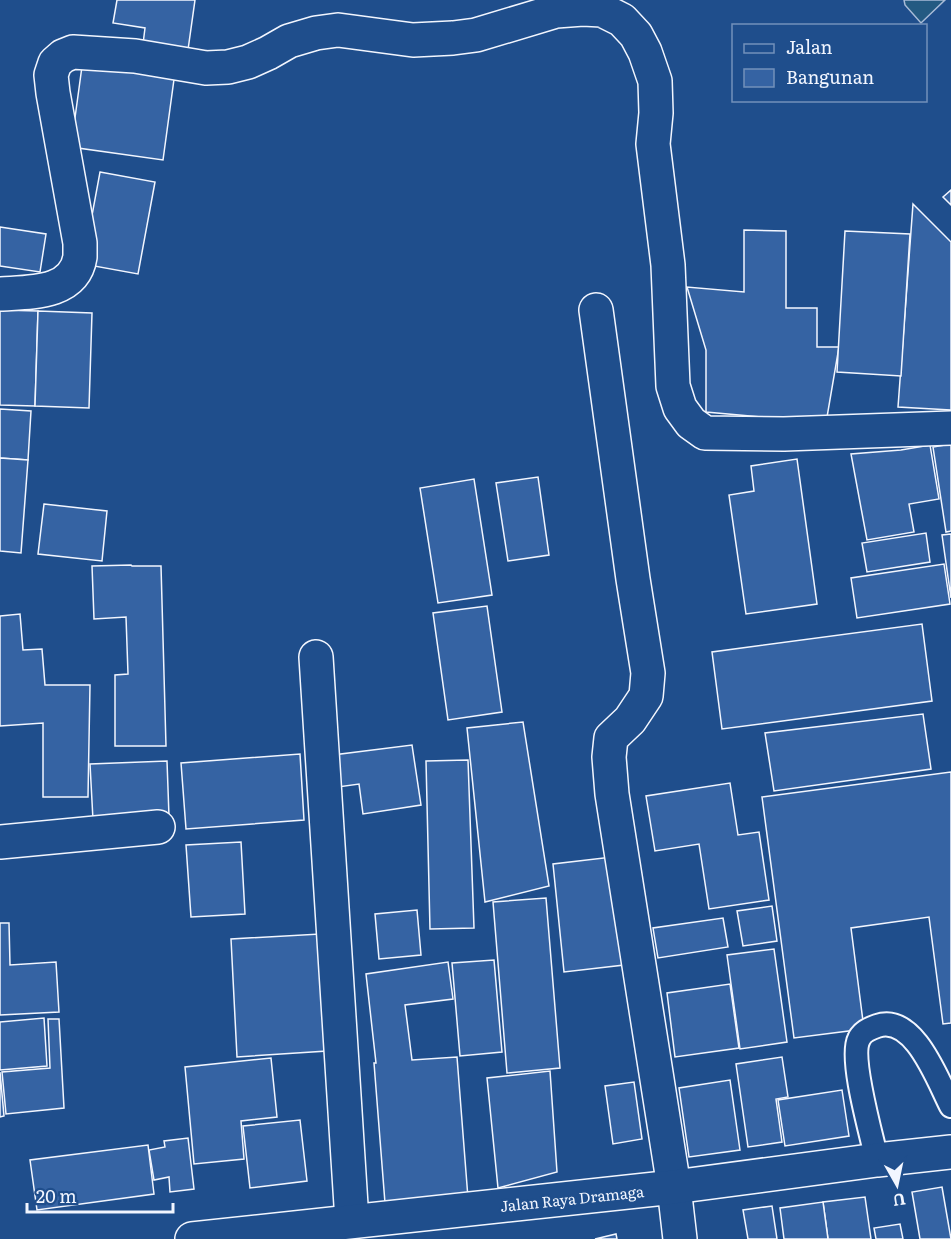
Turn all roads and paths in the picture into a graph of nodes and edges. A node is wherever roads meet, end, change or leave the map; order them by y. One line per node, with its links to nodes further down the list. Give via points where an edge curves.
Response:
1 (0, 294): 3 (main road, via 55,288 75,272 80,258 51,75 55,63 63,56 73,52 135,56 206,68 228,67 316,33 338,30 413,40 453,38 556,11 602,10 622,20 636,35 655,81 653,144 668,266 673,386 691,423 705,433)
2 (596, 310): 10 (main road, via 648,673 646,696 630,720 611,738 612,794)
3 (951, 428)
4 (316, 657): 11 (main road)
5 (158, 827): 6 (main road)
6 (0, 842)
7 (951, 1106): 9 (lane, via 914,1038 898,1026 882,1024 869,1028 859,1039 856,1059)
8 (951, 1152): 9 (main road, Jalan Raya Dramaga)
9 (877, 1160): 10 (main road, Jalan Raya Dramaga)
10 (674, 1187): 11 (main road, Jalan Raya Dramaga); 13 (main road)
11 (352, 1221): 12 (main road, Jalan Raya Dramaga)
12 (192, 1239)
13 (680, 1239)

